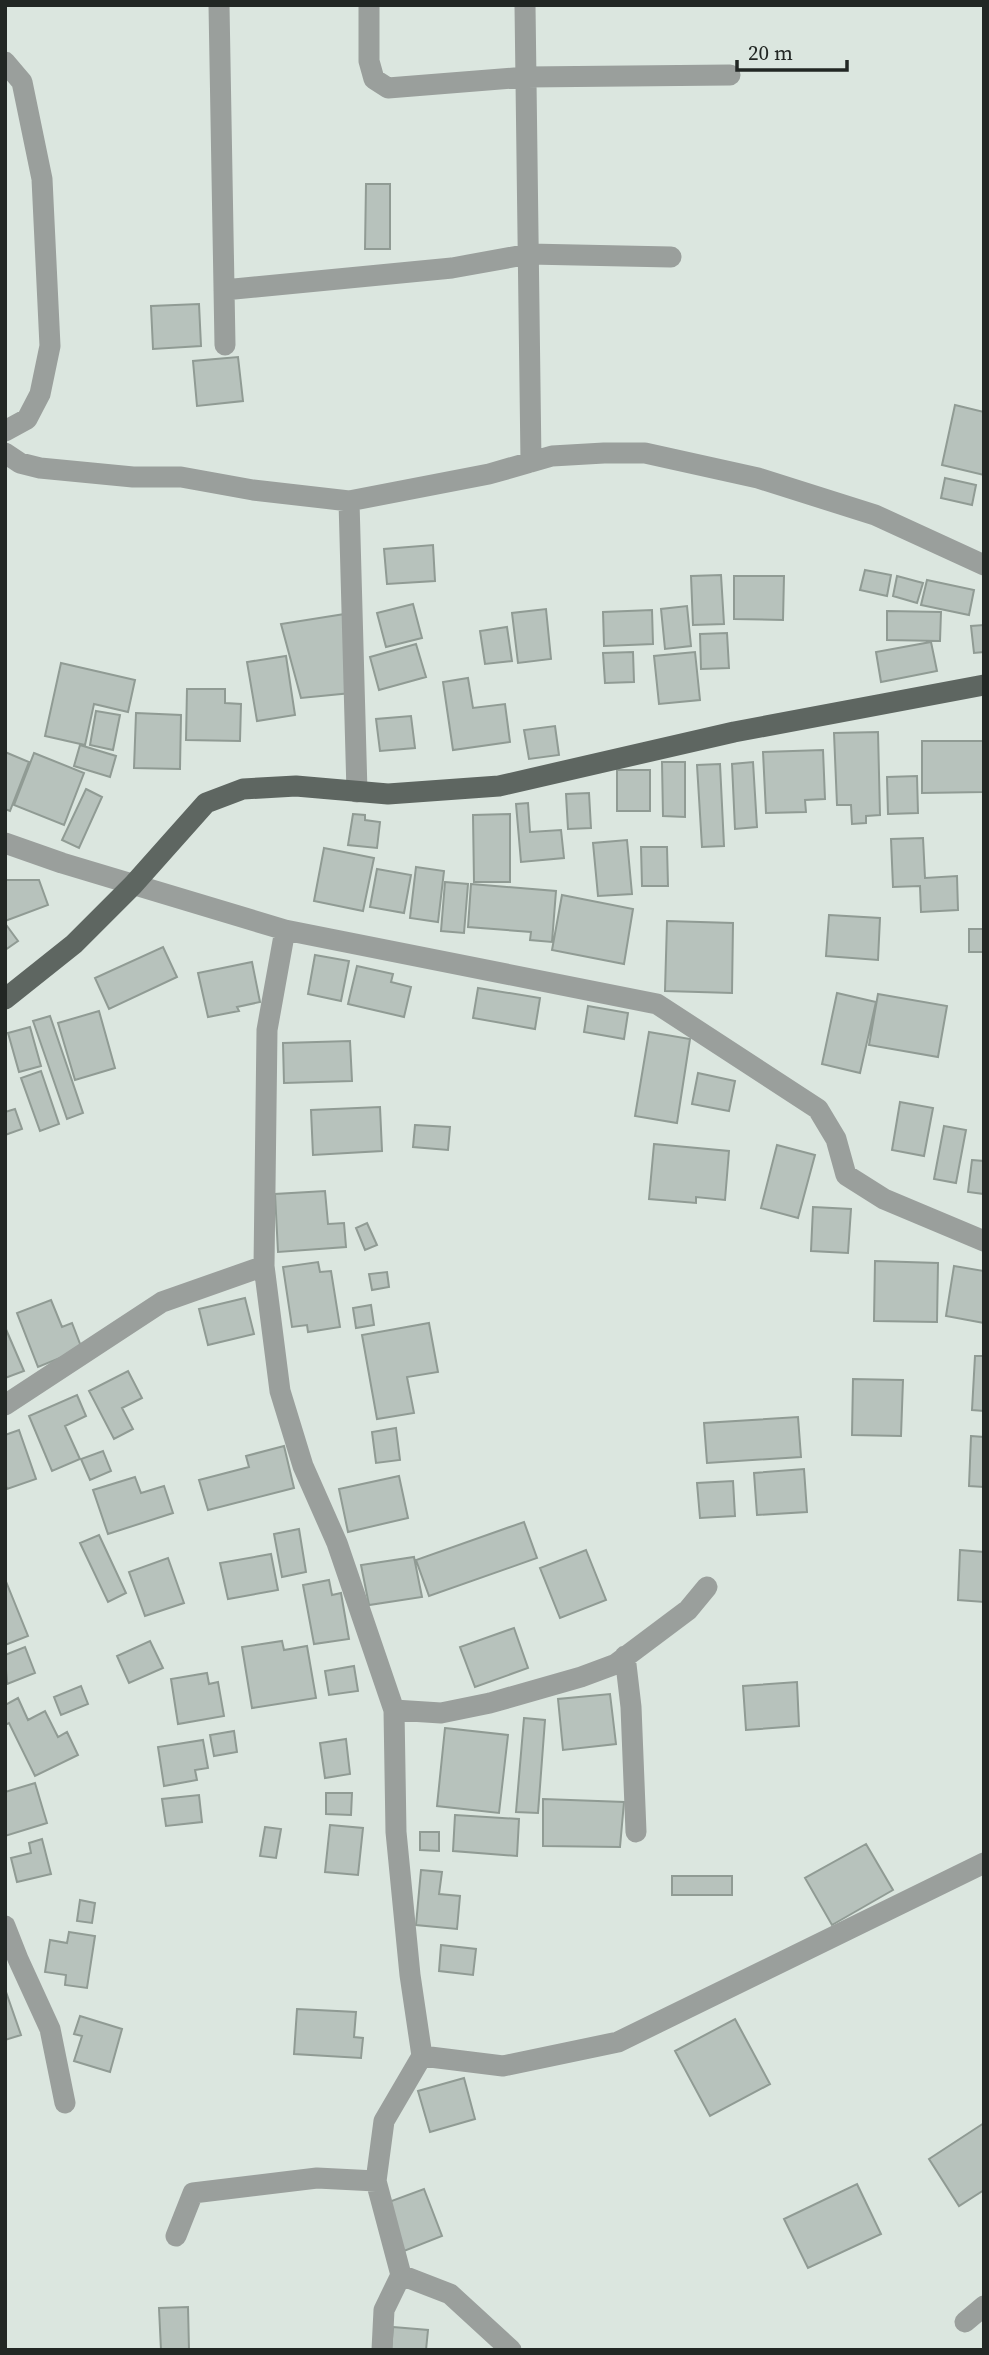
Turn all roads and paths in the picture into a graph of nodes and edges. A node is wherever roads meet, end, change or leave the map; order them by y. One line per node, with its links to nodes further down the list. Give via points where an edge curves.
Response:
1 (219, 5): 9 (street)
2 (369, 5): 6 (street, via 369,61 374,79 388,88)
3 (526, 5): 6 (street)
4 (5, 62): 11 (street, via 22,82 42,179 50,346 40,394 27,419)
5 (730, 75): 6 (street)
6 (526, 77): 7 (street)
7 (529, 254): 8 (street); 9 (street, via 452,268); 13 (street)
8 (671, 257)
9 (224, 290): 10 (street)
10 (225, 345)
11 (5, 431)
12 (5, 453): 14 (street, via 40,468 181,477)
13 (531, 462): 14 (street); 15 (street, via 552,456 645,453 758,478 875,514)
14 (349, 501): 17 (street)
15 (984, 565)
16 (984, 685): 17 (main road, via 734,732 499,786)
17 (357, 792): 19 (main road, via 296,786 243,789 206,803)
18 (5, 843): 19 (street)
19 (133, 885): 20 (street); 21 (main road, via 74,944)
20 (285, 930): 22 (street, via 657,1004 818,1109 836,1139 846,1175 884,1199); 23 (street, via 267,1030)
21 (5, 999)
22 (984, 1241)
23 (264, 1266): 24 (street, via 162,1302); 27 (street, via 280,1391 303,1466 337,1543)
24 (5, 1405)
25 (707, 1587): 26 (street, via 688,1610)
26 (625, 1656): 27 (street, via 581,1677 490,1703 441,1713); 28 (street)
27 (394, 1710): 31 (street, via 396,1832)
28 (636, 1832)
29 (984, 1863): 31 (street, via 618,2042 503,2066)
30 (5, 1926): 32 (street, via 50,2029)
31 (422, 2056): 33 (street, via 384,2121)
32 (65, 2103)
33 (376, 2181): 34 (street, via 317,2178 193,2193); 35 (street)
34 (176, 2236)
35 (401, 2275): 38 (street, via 384,2310); 39 (street, via 450,2294)
36 (984, 2306): 37 (street)
37 (965, 2322)
38 (382, 2350)
39 (512, 2350)

